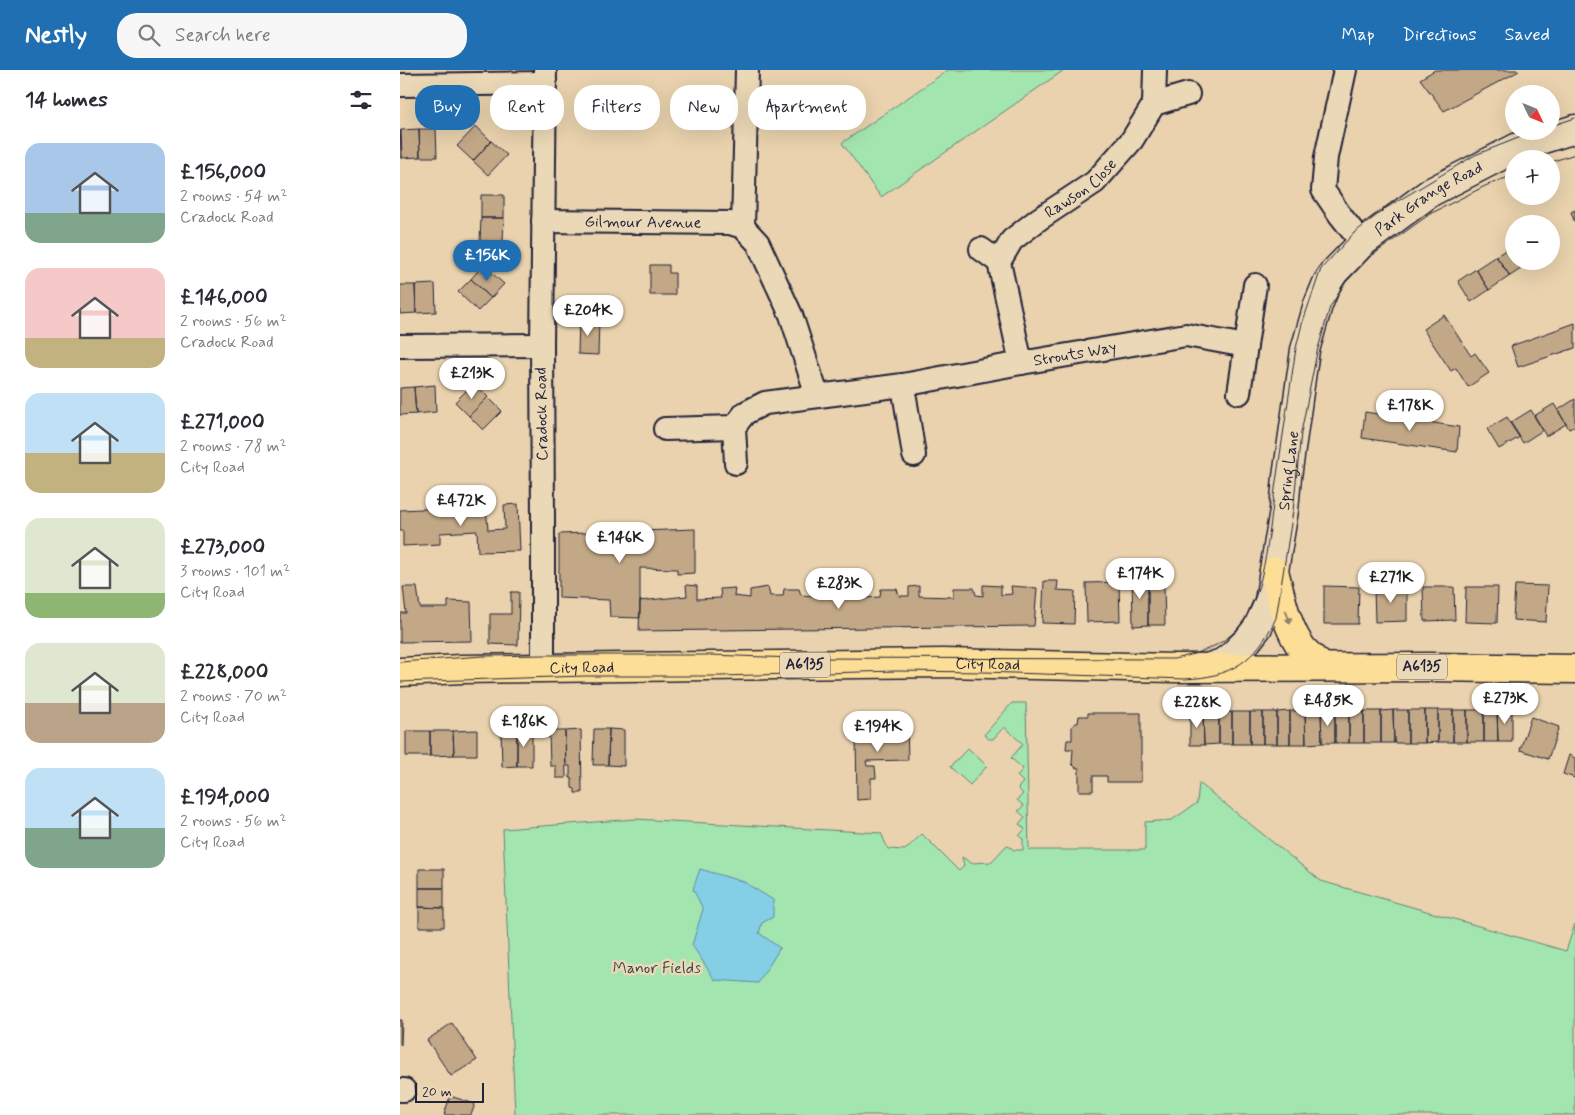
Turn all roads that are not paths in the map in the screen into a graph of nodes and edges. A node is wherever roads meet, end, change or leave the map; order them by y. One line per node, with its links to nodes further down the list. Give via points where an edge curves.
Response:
1 (747, 70): 10 (street)
2 (1155, 70): 7 (street, Rawson Close)
3 (1345, 70): 12 (street, via 1326,158 1323,190 1340,216)
4 (545, 76): 5 (street); 9 (street, Cradock Road)
5 (400, 85)
6 (1188, 94): 7 (street)
7 (1154, 104): 13 (street, Rawson Close, via 1132,140 1095,182 1012,240)
8 (1575, 129): 12 (street, Park Grange Road, via 1518,147 1431,192)
9 (544, 221): 10 (street, Gilmour Avenue, via 730,223); 15 (street, Cradock Road)
10 (743, 227): 21 (street, via 758,243 791,315)
11 (981, 249): 13 (street)
12 (1355, 251): 26 (street, Spring Lane, via 1327,284 1305,350)
13 (999, 262): 18 (street)
14 (1254, 285): 17 (street)
15 (542, 345): 16 (street); 29 (street, Cradock Road)
16 (400, 346)
17 (1246, 346): 18 (street, Strouts Way, via 1186,335); 20 (street)
18 (1021, 363): 19 (street, Strouts Way)
19 (903, 385): 21 (street, Strouts Way); 24 (street)
20 (1239, 394)
21 (817, 395): 22 (street, Strouts Way, via 765,403 745,413)
22 (734, 427): 23 (street); 25 (street)
23 (665, 430)
24 (914, 456)
25 (736, 463)
26 (1274, 571): 27 (street, Spring Lane, via 1269,601 1256,630 1232,656); 28 (main road, one-way to 28, via 1297,640)
27 (1210, 667): 28 (main road, City Road / A6135); 29 (main road, City Road / A6135, via 943,663)
28 (1322, 667): 30 (main road, City Road / A6135)
29 (543, 668): 31 (main road, City Road / A6135)
30 (1575, 669)
31 (400, 672)

